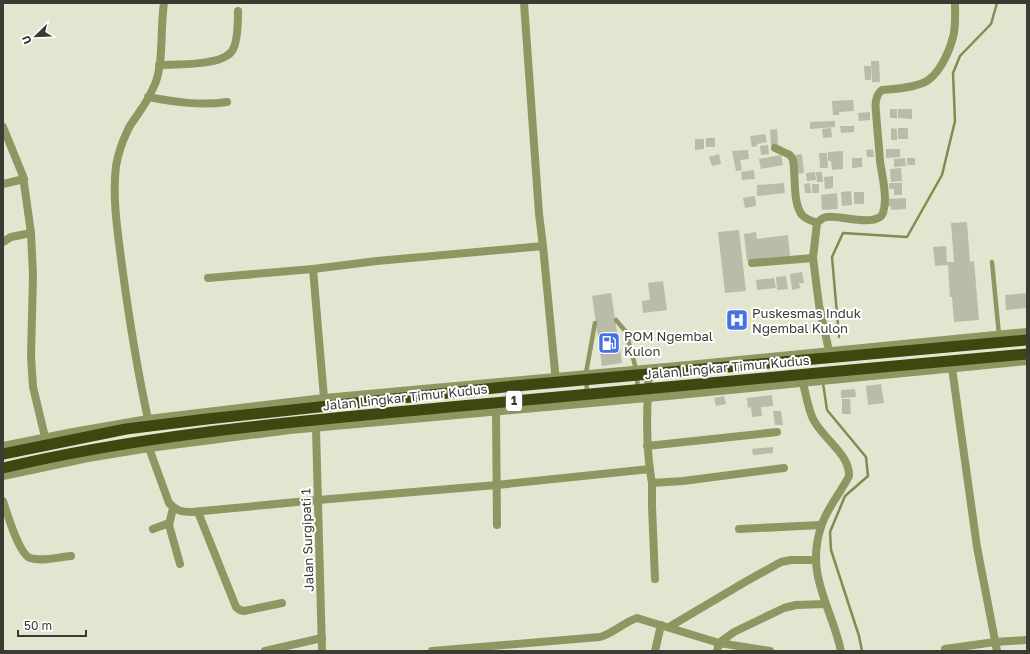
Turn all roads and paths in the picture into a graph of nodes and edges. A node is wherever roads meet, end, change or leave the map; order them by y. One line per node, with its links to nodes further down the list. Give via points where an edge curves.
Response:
1 (164, 3): 5 (street)
2 (524, 3): 15 (street, via 539,214)
3 (955, 3): 12 (street, via 954,36 938,70 924,83 882,90 876,98 885,192 883,213 880,218 856,220 827,217)
4 (238, 10): 5 (street, via 235,46 232,52 213,61)
5 (160, 65): 6 (street)
6 (148, 97): 7 (street, via 182,103); 38 (street, via 120,149 116,166 115,197 127,308)
7 (227, 102)
8 (3, 127): 10 (street)
9 (775, 148): 12 (street, via 793,160 800,211)
10 (24, 179): 11 (street); 13 (street)
11 (3, 184)
12 (817, 223): 16 (street)
13 (31, 233): 14 (street, via 12,237); 41 (street, via 34,275 31,349 33,387)
14 (3, 242)
15 (544, 246): 19 (street); 32 (street)
16 (814, 258): 18 (street); 26 (street)
17 (992, 262): 24 (lane)
18 (752, 263)
19 (313, 269): 20 (street); 35 (street)
20 (208, 278)
21 (616, 320): 30 (lane, via 626,332)
22 (595, 324): 31 (lane)
23 (1027, 332): 24 (street)
24 (999, 334): 26 (street)
25 (1027, 340): 30 (highway, Jalan Lingkar Timur Kudus / 1)
26 (829, 351): 30 (street)
27 (1027, 354): 34 (highway, Jalan Lingkar Timur Kudus / 1)
28 (1027, 361): 29 (street)
29 (952, 368): 33 (street); 70 (street, via 977,547)
30 (643, 372): 31 (highway, Jalan Lingkar Timur Kudus / 1); 34 (street)
31 (586, 377): 32 (highway, Jalan Lingkar Timur Kudus / 1); 36 (lane)
32 (556, 379): 35 (street); 45 (highway, Jalan Lingkar Timur Kudus / 1, via 143,427)
33 (803, 383): 34 (street); 58 (street, via 813,419 844,458 849,470 849,476)
34 (643, 393): 36 (highway, Jalan Lingkar Timur Kudus / 1); 43 (street)
35 (324, 398): 38 (street)
36 (588, 398): 37 (street); 46 (highway, Jalan Lingkar Timur Kudus / 1, via 311,420 205,432 57,455)
37 (496, 411): 39 (street); 51 (street)
38 (148, 419): 41 (street)
39 (316, 428): 44 (street); 52 (street, Jalan Surgipati 1)
40 (777, 432): 43 (street)
41 (45, 437): 42 (street)
42 (3, 446)
43 (647, 446): 48 (street)
44 (149, 448): 49 (street); 54 (street)
45 (3, 454)
46 (3, 468)
47 (784, 468): 50 (street)
48 (650, 470): 50 (street); 51 (street)
49 (3, 476)
50 (652, 483): 64 (street)
51 (496, 485): 52 (street); 57 (street)
52 (318, 500): 55 (street); 68 (street, Jalan Surgipati 1)
53 (3, 501): 61 (street, via 23,552 28,557 41,559)
54 (173, 508): 55 (street, via 178,511); 56 (street)
55 (198, 512): 65 (street, via 236,607 244,611)
56 (169, 523): 59 (street); 63 (street)
57 (497, 525)
58 (822, 525): 60 (street); 62 (street)
59 (153, 529)
60 (739, 529)
61 (71, 556)
62 (815, 560): 66 (street); 67 (street, via 792,560 772,566)
63 (180, 564)
64 (655, 579)
65 (282, 603)
66 (825, 604): 71 (street, via 784,608 734,632); 78 (street)
67 (665, 626): 71 (street); 75 (street, via 637,618 606,635 594,638); 76 (street)
68 (322, 638): 73 (street); 74 (street, Jalan Surgipati 1)
69 (1027, 640): 70 (street)
70 (995, 642): 72 (street); 79 (street)
71 (718, 647): 77 (street)
72 (945, 649)
73 (265, 651)
74 (322, 651)
75 (432, 651)
76 (655, 651)
77 (770, 651)
78 (841, 651)
79 (997, 651)

